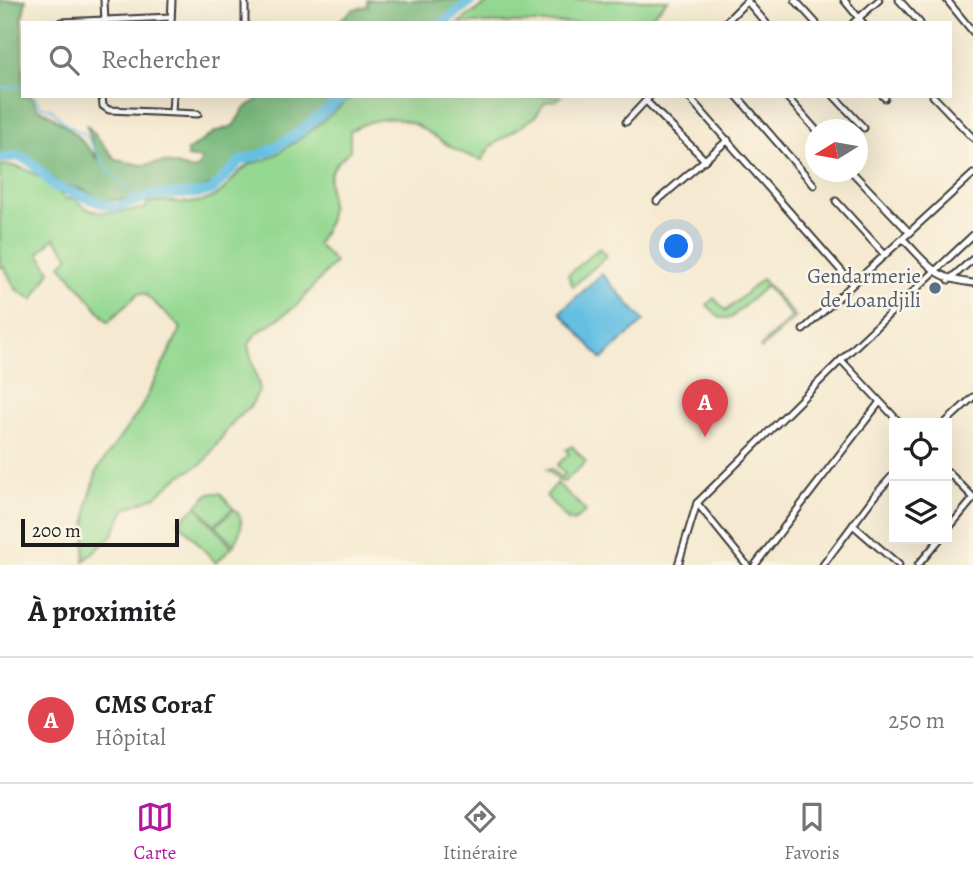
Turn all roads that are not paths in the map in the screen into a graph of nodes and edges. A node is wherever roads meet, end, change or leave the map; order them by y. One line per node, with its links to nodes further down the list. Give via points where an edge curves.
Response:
1 (104, 0): 12 (street)
2 (172, 0): 10 (street)
3 (245, 0): 14 (street)
4 (748, 0): 15 (street); 16 (street)
5 (795, 0): 17 (street)
6 (844, 0): 11 (street)
7 (879, 0): 11 (street)
8 (900, 0): 18 (street)
9 (947, 0): 19 (street)
10 (171, 20): 13 (street)
11 (861, 20)
12 (105, 21)
13 (138, 21)
14 (245, 21)
15 (727, 21)
16 (764, 21)
17 (814, 21)
18 (918, 21)
19 (973, 32)
20 (102, 98): 28 (street, via 108,110)
21 (173, 98): 28 (street)
22 (648, 98): 32 (street); 35 (street)
23 (690, 98): 34 (street)
24 (739, 98): 38 (street)
25 (788, 98): 30 (street)
26 (836, 98): 31 (street)
27 (935, 98): 33 (street)
28 (172, 112): 29 (street)
29 (198, 114)
30 (806, 119)
31 (856, 119)
32 (626, 122)
33 (973, 138)
34 (728, 140): 35 (street); 48 (street)
35 (705, 160): 39 (street)
36 (973, 174): 41 (street)
37 (862, 182): 41 (street)
38 (814, 185)
39 (657, 201)
40 (836, 201): 44 (street)
41 (910, 233): 43 (street)
42 (973, 235): 46 (street)
43 (903, 239): 44 (street); 46 (street)
44 (885, 254): 48 (street)
45 (973, 259): 47 (street)
46 (933, 271): 47 (street); 51 (street)
47 (949, 281): 49 (street)
48 (852, 283): 50 (street)
49 (973, 283)
50 (803, 330)
51 (841, 360): 53 (street); 59 (street)
52 (973, 397): 55 (street)
53 (879, 403): 54 (street); 65 (street)
54 (895, 418)
55 (950, 418)
56 (952, 476): 58 (street)
57 (889, 480): 61 (street)
58 (973, 498): 60 (street)
59 (697, 503): 63 (street); 64 (street)
60 (952, 524)
61 (853, 525): 66 (street); 67 (street)
62 (936, 544): 68 (street)
63 (678, 565)
64 (747, 565)
65 (755, 565)
66 (823, 565)
67 (899, 565)
68 (918, 565)

